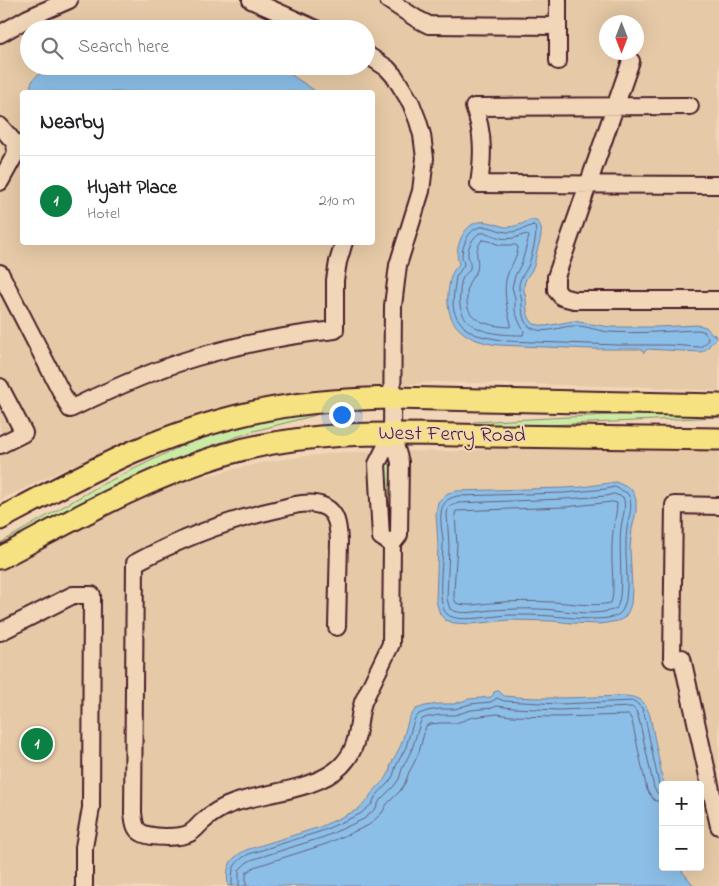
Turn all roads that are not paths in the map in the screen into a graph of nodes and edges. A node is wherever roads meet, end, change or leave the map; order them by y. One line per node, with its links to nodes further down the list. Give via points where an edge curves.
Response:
1 (69, 0): 5 (street)
2 (251, 0): 6 (street)
3 (388, 0): 8 (street, via 430,25)
4 (558, 0): 8 (street)
5 (24, 20)
6 (296, 20)
7 (20, 23): 9 (street)
8 (558, 26): 11 (street)
9 (0, 34)
10 (375, 60): 23 (street, via 395,77 411,103 425,158 421,192 396,278)
11 (558, 61)
12 (631, 61): 14 (street)
13 (690, 106): 14 (street)
14 (615, 107): 17 (street); 17 (street, via 474,107 482,146 479,184)
15 (0, 126): 16 (street, via 15,144 16,153)
16 (0, 181)
17 (589, 185): 18 (street); 21 (street, via 556,277 556,290 562,297 574,300)
18 (719, 185)
19 (343, 245): 20 (street, via 334,280 335,330 279,338 198,357 126,383 70,409)
20 (0, 272)
21 (719, 300)
22 (0, 387): 27 (street, via 24,433)
23 (393, 398): 24 (main road, West Ferry Road); 25 (street); 29 (main road, West Ferry Road, via 290,406 251,412 210,424 131,452)
24 (719, 404)
25 (392, 434): 26 (main road, West Ferry Road); 30 (street, via 400,462 399,535); 30 (street, via 378,464 381,537); 31 (main road, West Ferry Road, via 292,440 226,454 154,480)
26 (719, 439)
27 (0, 445)
28 (719, 506): 34 (street, via 674,505 677,658)
29 (0, 519)
30 (392, 544): 32 (street, via 391,644 363,702 358,736 346,760 334,771 306,785 226,806 184,835 172,837 138,831 133,813 135,563 187,538 242,518 296,505 318,505 333,515 338,527)
31 (0, 558)
32 (337, 627)
33 (0, 632): 35 (street, via 73,595 92,595 91,808 84,846)
34 (719, 826)
35 (84, 886)

